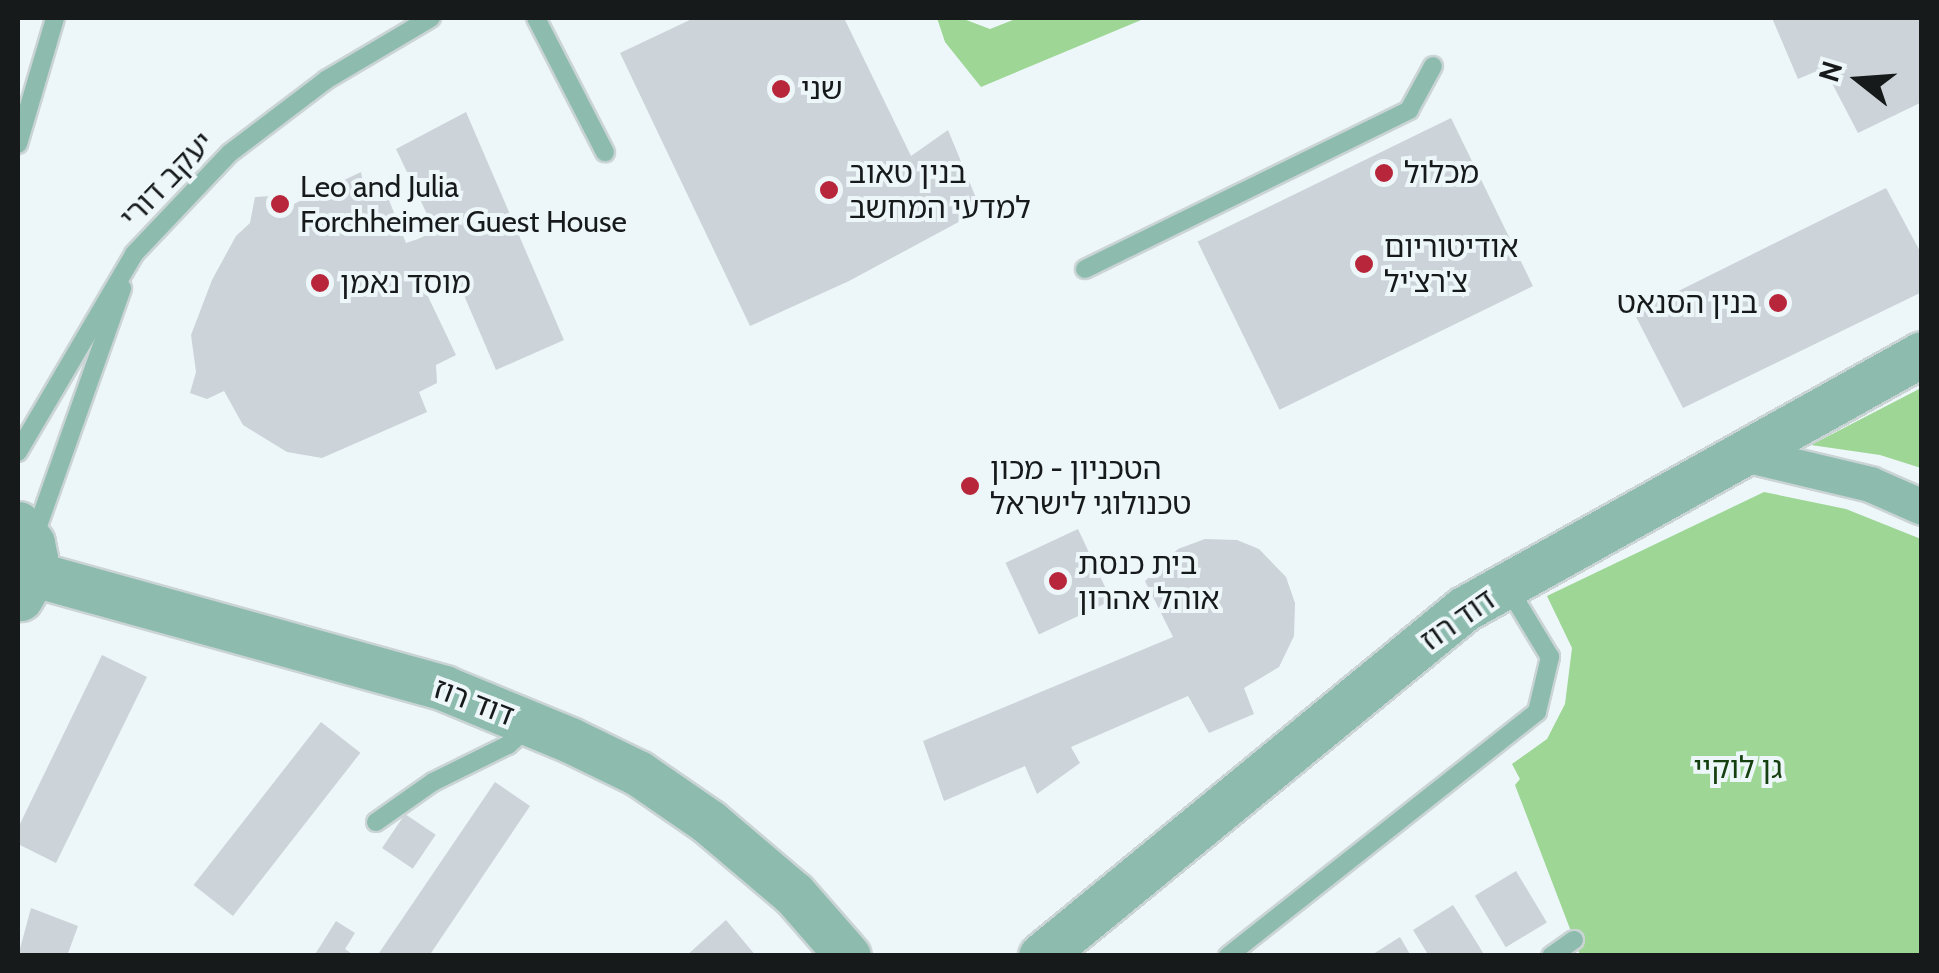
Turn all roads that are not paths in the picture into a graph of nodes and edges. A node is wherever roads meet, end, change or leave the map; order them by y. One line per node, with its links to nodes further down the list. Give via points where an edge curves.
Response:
1 (55, 18): 5 (lane)
2 (431, 18): 7 (lane, יעקב דורי, via 326,80 230,153)
3 (536, 18): 6 (lane)
4 (1434, 66): 8 (lane, via 1409,110)
5 (18, 144)
6 (605, 152)
7 (134, 254): 10 (lane, יעקב דורי); 13 (lane)
8 (1085, 269)
9 (1922, 354): 11 (street, דוד רוז)
10 (18, 452)
11 (1740, 453): 12 (street, via 1870,484); 14 (street, דוד רוז)
12 (1922, 507)
13 (25, 560): 15 (street, דוד רוז, via 444,688)
14 (1507, 586): 19 (street, דוד רוז, via 1464,609); 20 (lane, via 1550,657 1538,712)
15 (531, 724): 16 (lane, via 508,745 432,782); 18 (street, דוד רוז, via 638,773 709,822 794,894)
16 (376, 822)
17 (1574, 940): 21 (lane)
18 (848, 956)
19 (1041, 956)
20 (1228, 956)
21 (1551, 956)

